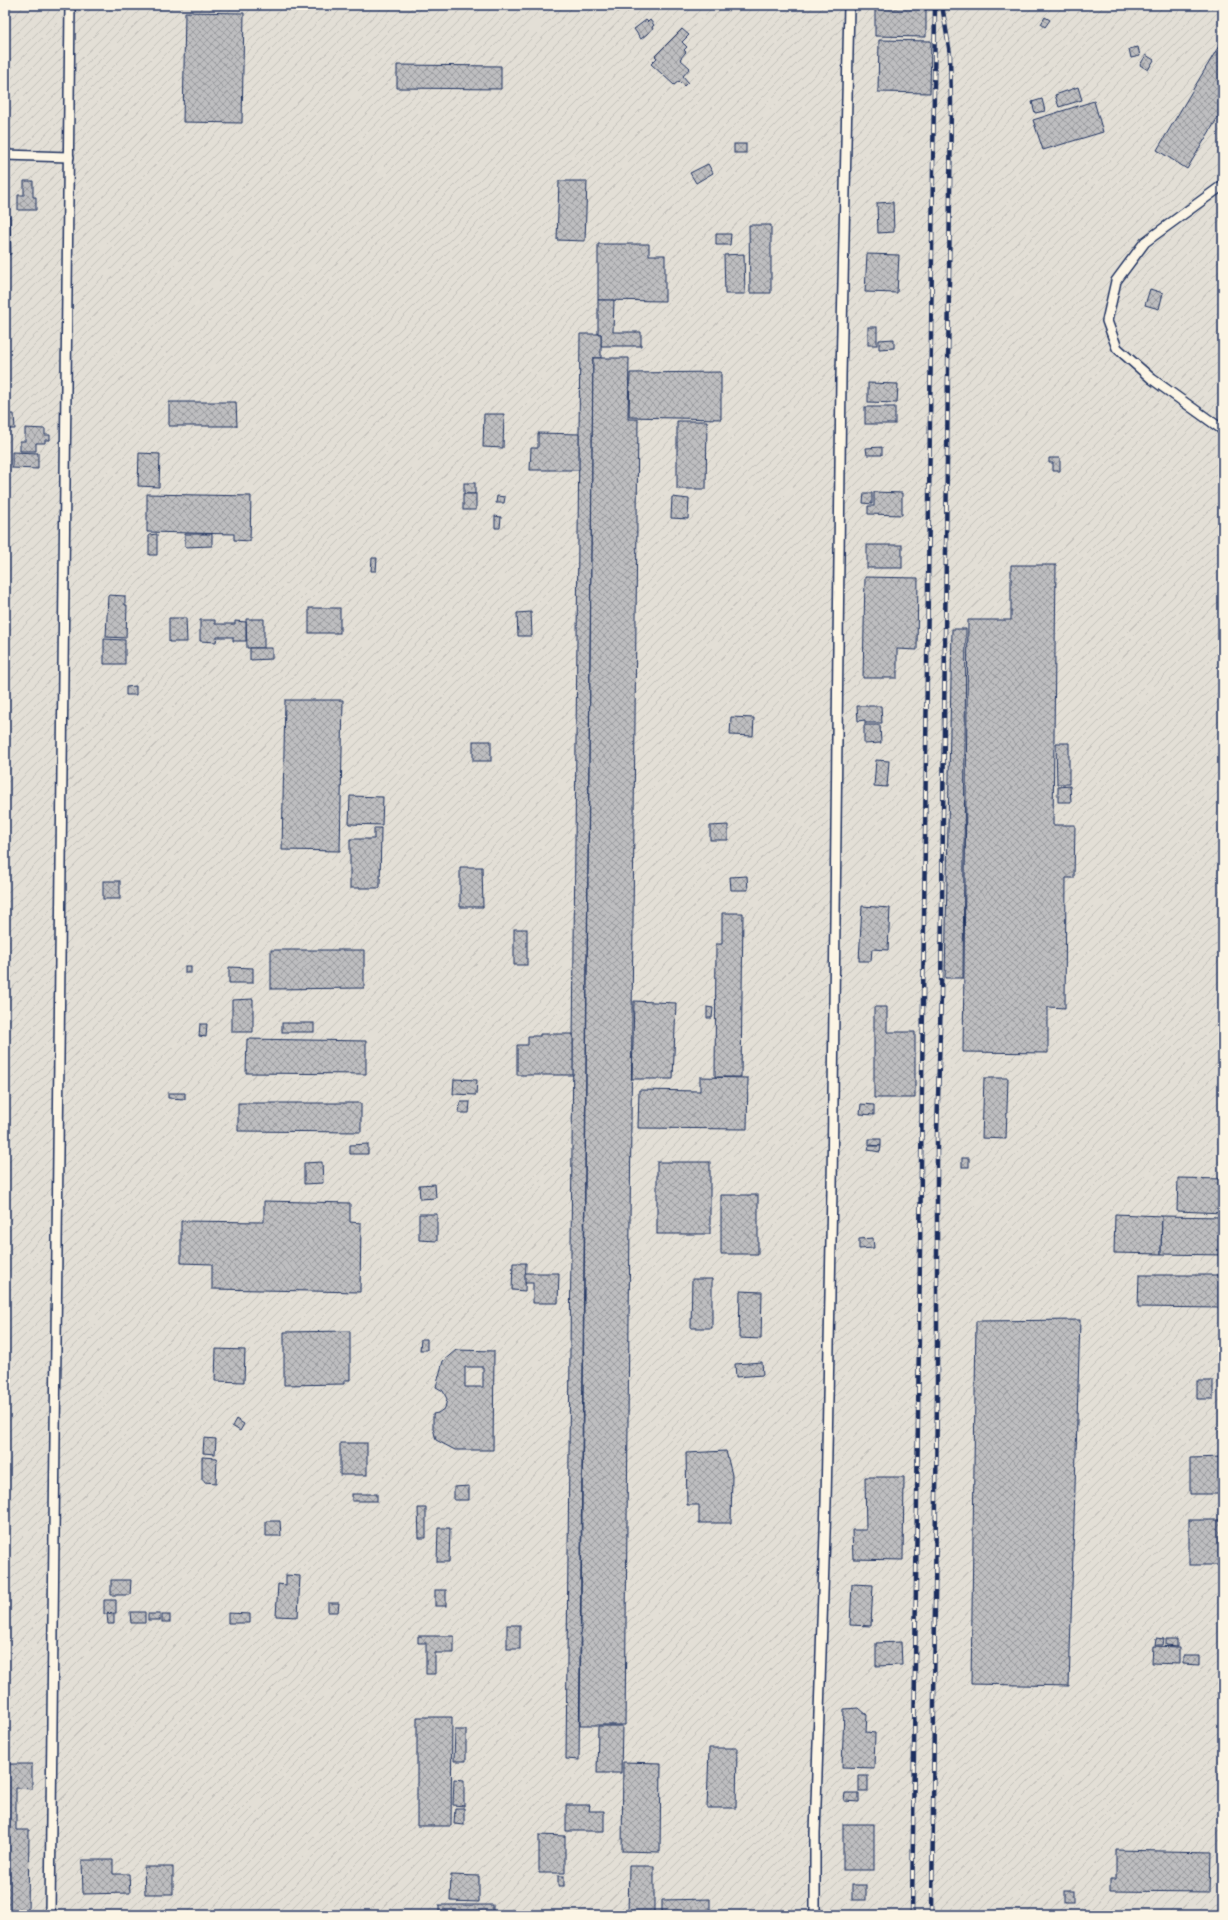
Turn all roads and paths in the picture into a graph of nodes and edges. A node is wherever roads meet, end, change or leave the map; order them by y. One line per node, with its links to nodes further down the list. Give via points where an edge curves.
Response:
1 (70, 5): 4 (lane)
2 (849, 5): 8 (lane, via 841,376 832,1189)
3 (5, 155): 4 (lane)
4 (69, 157): 7 (lane)
5 (1223, 185): 6 (lane, via 1145,242 1116,281 1107,321 1117,348 1152,379)
6 (1223, 430)
7 (50, 1915)
8 (815, 1915)

